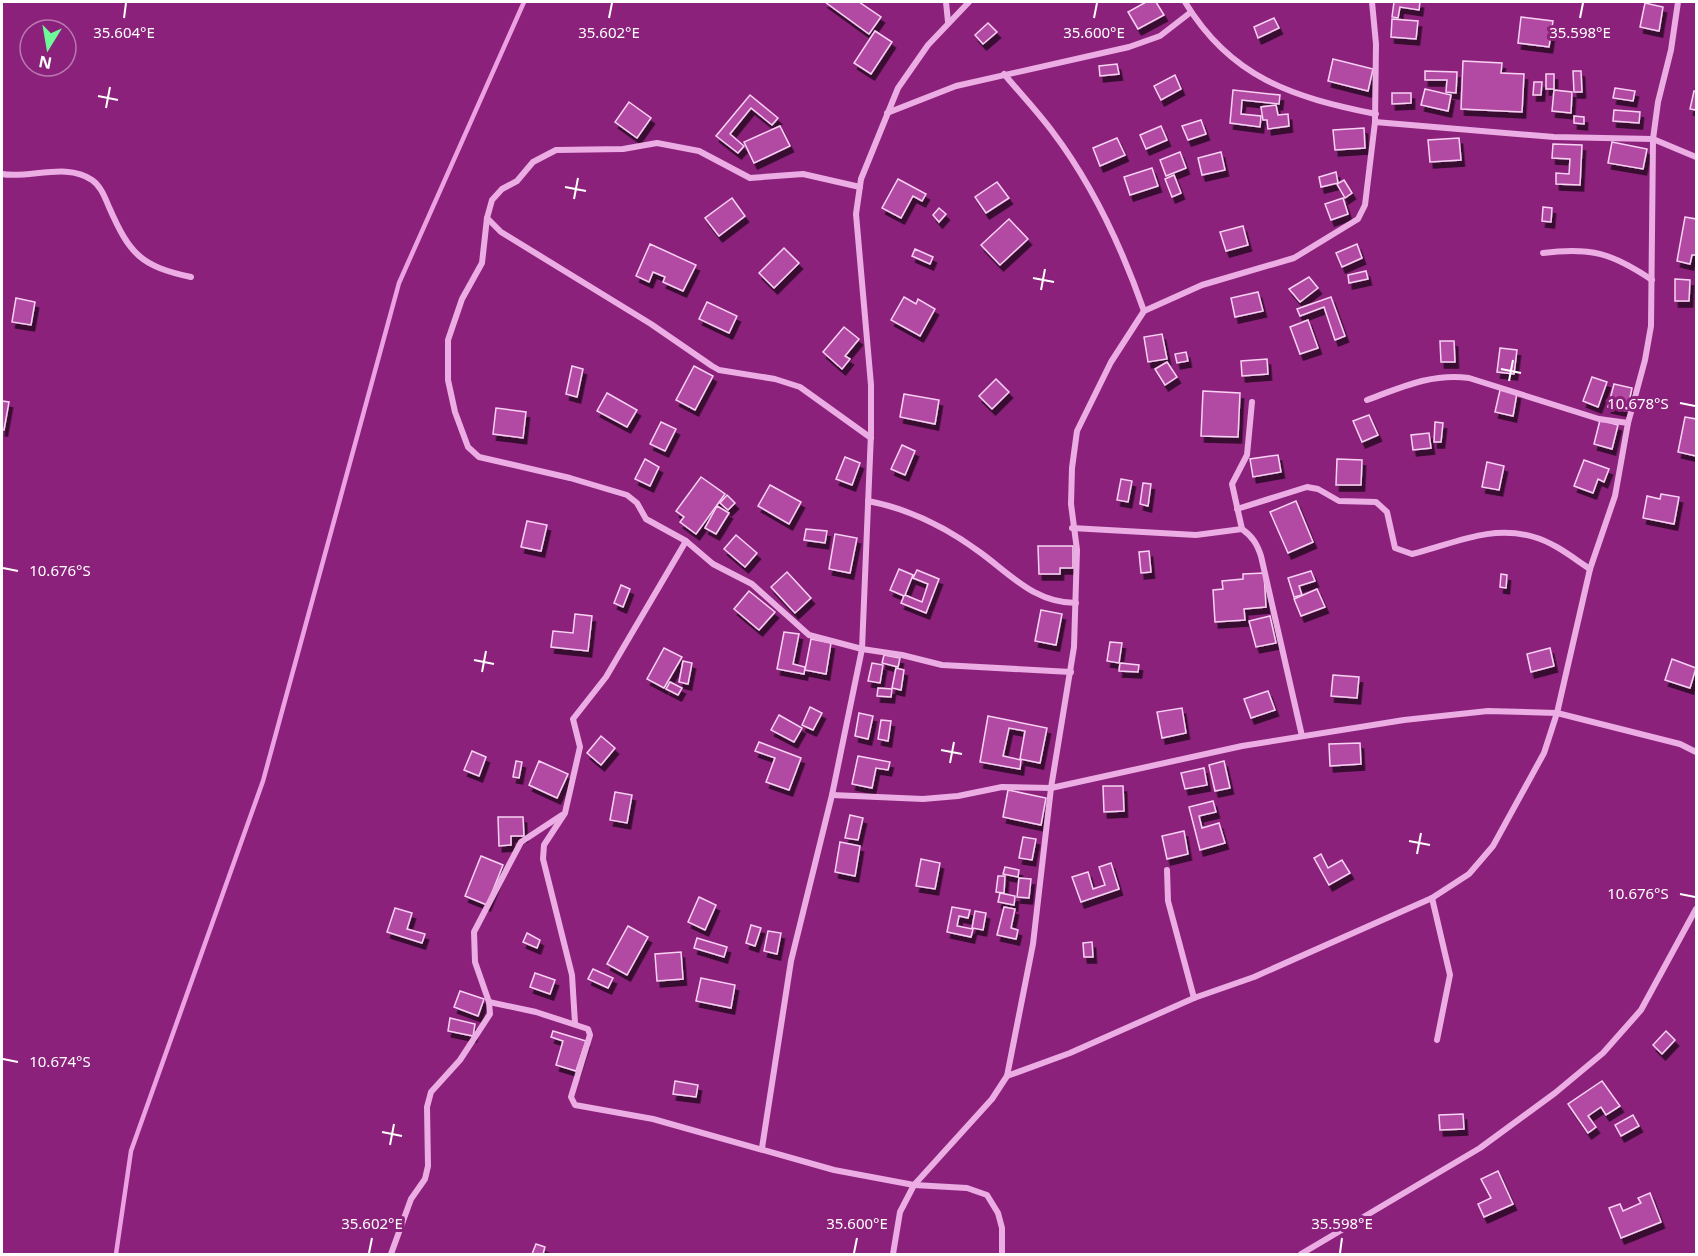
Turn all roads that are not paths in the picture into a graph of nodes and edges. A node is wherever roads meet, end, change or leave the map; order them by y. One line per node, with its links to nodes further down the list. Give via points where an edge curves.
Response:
1 (946, 2): 7 (street)
2 (969, 2): 7 (street)
3 (1185, 2): 6 (street)
4 (1372, 2): 10 (street)
5 (1678, 2): 12 (street)
6 (1191, 12): 8 (street, via 1160,36 1129,47); 10 (street, via 1233,60 1259,79 1324,104)
7 (948, 22): 9 (street, via 898,88)
8 (1004, 74): 9 (street, via 956,86); 20 (street, via 1052,131 1088,184 1131,272)
9 (887, 113): 15 (street, via 871,148)
10 (1376, 114): 11 (street)
11 (1376, 122): 12 (street, via 1554,137); 20 (street, via 1365,205 1353,223 1294,258 1202,285)
12 (1653, 139): 13 (street); 19 (street)
13 (1696, 157)
14 (2, 174): 18 (street, via 66,172 92,180 103,194 118,229 143,260 166,272)
15 (860, 187): 16 (street, via 803,174 750,178 699,151 657,143 623,149 556,150 533,162 517,182 496,194); 24 (street, via 856,214 871,385)
16 (487, 218): 24 (street, via 521,245 712,366 800,387); 29 (street, via 482,263 462,300 448,340 448,380 468,447 479,457 627,495 646,519)
17 (1543, 253): 19 (street, via 1579,249 1634,267)
18 (191, 277)
19 (1652, 280): 23 (street, via 1651,326)
20 (1144, 312): 27 (street, via 1111,362 1077,431 1072,468)
21 (1367, 400): 23 (street, via 1428,378 1450,376 1469,378 1599,420)
22 (1252, 402): 26 (street, via 1247,455 1232,484)
23 (1628, 423): 30 (street, via 1615,496)
24 (871, 438): 25 (street)
25 (868, 501): 31 (street, via 922,516 981,553 1022,586 1042,596); 32 (street)
26 (1237, 509): 28 (street); 30 (street, via 1307,487 1339,501 1376,502 1387,512 1395,548 1405,553 1491,532 1534,536)
27 (1072, 528): 28 (street, via 1196,535); 31 (street, via 1077,550)
28 (1242, 530): 35 (street, via 1256,542 1261,556)
29 (686, 541): 32 (street, via 712,564 752,584 809,635); 39 (street, via 606,677 573,719 580,747)
30 (1590, 569): 34 (street)
31 (1076, 603): 33 (street)
32 (862, 649): 33 (street, via 942,665); 38 (street)
33 (1071, 672): 37 (street)
34 (1557, 712): 35 (street, via 1488,711); 36 (street, via 1680,744); 41 (street, via 1544,753 1493,846 1469,874)
35 (1302, 736): 37 (street)
36 (1696, 752)
37 (1051, 788): 38 (street, via 1002,787 923,799); 47 (street, via 1033,944)
38 (832, 795): 48 (street, via 791,961)
39 (565, 813): 44 (street, via 521,842 474,932 475,962); 45 (street, via 544,845 543,859 572,975)
40 (1167, 870): 43 (street, via 1168,901)
41 (1432, 898): 43 (street, via 1254,977); 46 (street, via 1450,975)
42 (1696, 909): 53 (street, via 1641,1010 1603,1053 1480,1148)
43 (1194, 998): 47 (street)
44 (489, 1002): 45 (street); 50 (street, via 488,1019 460,1060 430,1092 425,1179 411,1199)
45 (575, 1023): 48 (street, via 588,1029 590,1035 571,1097 575,1105 653,1119)
46 (1437, 1040)
47 (1007, 1076): 49 (street, via 985,1107)
48 (762, 1148): 49 (street, via 834,1170)
49 (914, 1185): 51 (street, via 900,1212); 52 (street, via 967,1188 987,1195 1002,1228)
50 (391, 1254)
51 (893, 1254)
52 (1002, 1254)
53 (1301, 1254)

